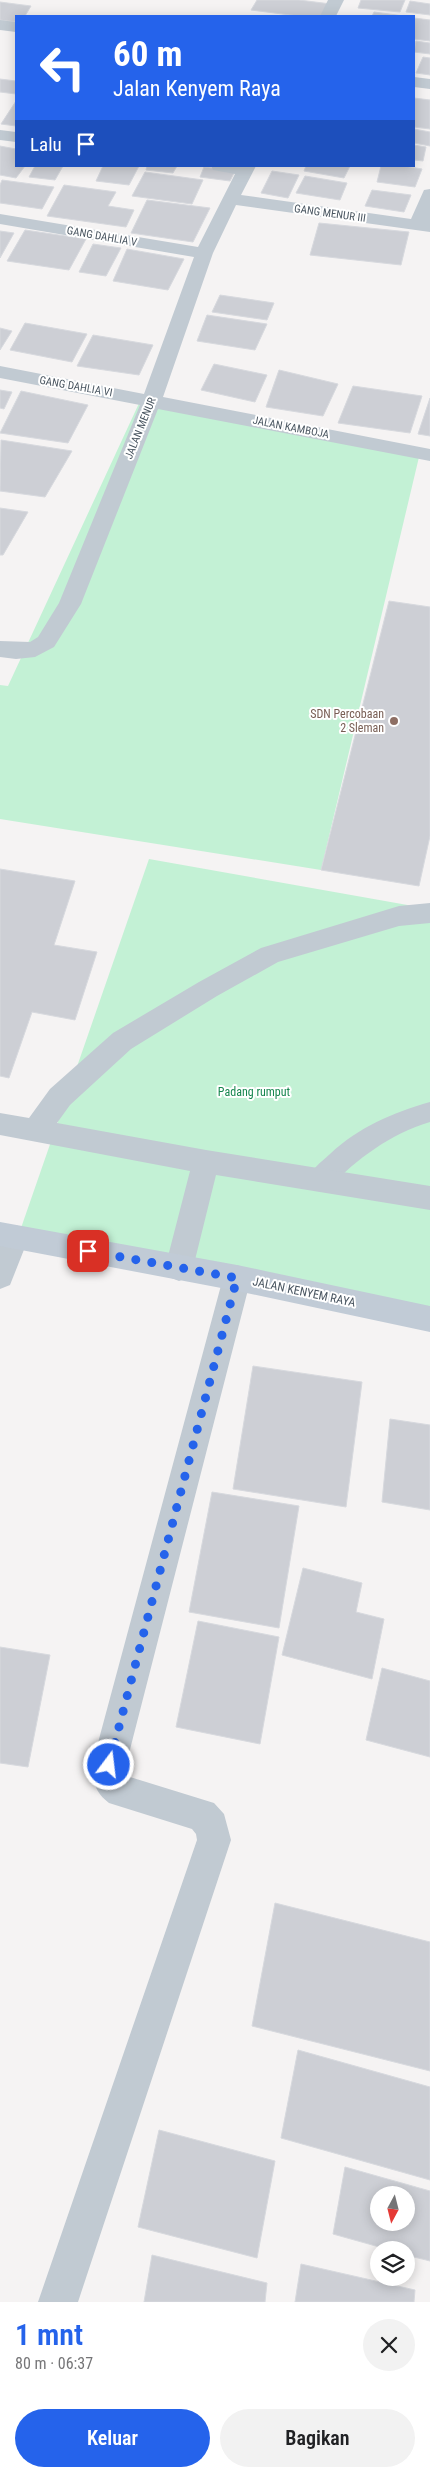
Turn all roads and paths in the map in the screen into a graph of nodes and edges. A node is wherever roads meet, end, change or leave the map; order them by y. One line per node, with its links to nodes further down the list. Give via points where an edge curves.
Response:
1 (331, 1): 2 (street)
2 (328, 15)
3 (0, 25): 4 (street)
4 (15, 27)
5 (415, 82): 6 (street)
6 (430, 84)
7 (0, 135): 8 (street)
8 (15, 137)
9 (232, 167): 10 (street)
10 (246, 168): 12 (street, JALAN MENUR)
11 (430, 194): 14 (street)
12 (230, 199): 14 (street, GANG MENUR III); 15 (street, JALAN MENUR)
13 (0, 219): 15 (street, GANG DAHLIA V)
14 (424, 226)
15 (204, 253): 17 (street, JALAN MENUR)
16 (0, 372): 17 (street, GANG DAHLIA VI)
17 (152, 400): 18 (street, JALAN KAMBOJA); 19 (street, JALAN MENUR, via 70,604 46,642 35,648 16,651)
18 (430, 455)
19 (0, 649)
20 (430, 913): 23 (street, via 399,916 270,955 208,989 122,1041 60,1097)
21 (430, 1112): 25 (lane, via 398,1120 375,1133 352,1148)
22 (0, 1124): 23 (street)
23 (36, 1130): 24 (street)
24 (206, 1162): 25 (street); 28 (street)
25 (319, 1180): 26 (street)
26 (430, 1198)
27 (8, 1236): 28 (street, JALAN KENYEM RAYA); 29 (street)
28 (179, 1268): 30 (street, JALAN KENYEM RAYA)
29 (0, 1276)
30 (237, 1278): 31 (street, JALAN KENYEM RAYA); 32 (street, via 109,1765 110,1782 121,1791 202,1816 212,1826 214,1840)
31 (430, 1319)
32 (58, 2302)

